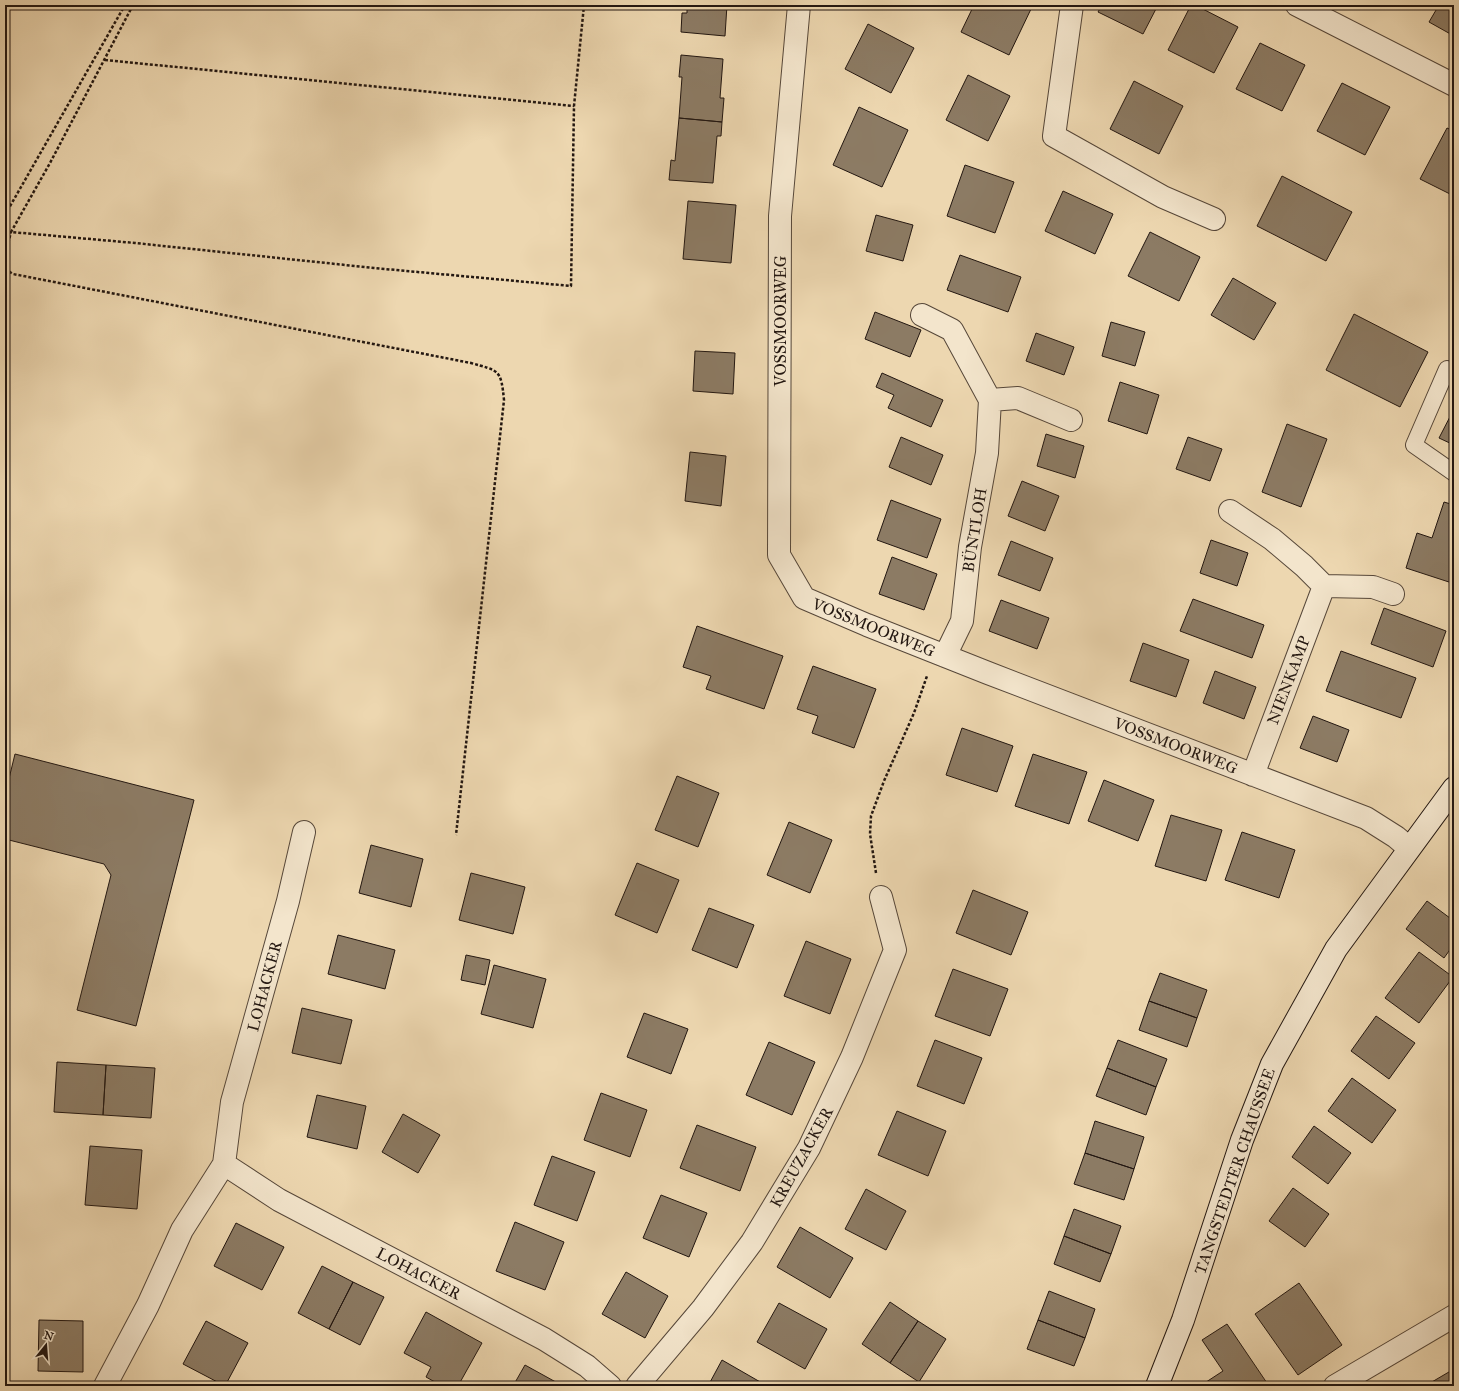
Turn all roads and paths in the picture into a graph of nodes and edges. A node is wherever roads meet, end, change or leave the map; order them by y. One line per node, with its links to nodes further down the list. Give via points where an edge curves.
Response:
1 (125, 5): 10 (path)
2 (133, 5): 7 (path)
3 (584, 5): 9 (path)
4 (799, 5): 24 (street, VOSSMOORWEG, via 780,216 779,555 804,598)
5 (1072, 5): 11 (street, via 1054,136 1163,197)
6 (1297, 5): 8 (street)
7 (105, 60): 9 (path); 12 (path)
8 (1454, 85)
9 (574, 106): 12 (path, via 571,286)
10 (5, 215)
11 (1214, 219)
12 (11, 232): 13 (path); 14 (path)
13 (5, 235)
14 (5, 256)
15 (5, 269): 28 (path, via 13,274 471,363 494,369 502,379 504,400)
16 (922, 315): 18 (street, via 952,330)
17 (1447, 369): 20 (lane, via 1414,445)
18 (990, 400): 19 (street, via 1018,398); 24 (street, BÜNTLOH, via 987,454 970,547 962,621)
19 (1071, 420)
20 (1454, 473)
21 (1230, 511): 22 (street, via 1272,539)
22 (1324, 586): 23 (street, via 1373,587); 25 (street, NIENKAMP)
23 (1393, 594)
24 (941, 654): 25 (street, VOSSMOORWEG); 30 (path, via 871,816 872,854)
25 (1252, 775): 29 (street, VOSSMOORWEG, via 1366,818)
26 (1454, 788): 29 (street, TANGSTEDTER CHAUSSEE)
27 (304, 832): 31 (street, LOHACKER, via 288,901 232,1102)
28 (456, 835)
29 (1409, 848): 36 (street, TANGSTEDTER CHAUSSEE, via 1336,950 1272,1064 1242,1140 1183,1320)
30 (881, 897): 35 (street, KREUZACKER, via 895,950 852,1057 809,1148 752,1242 703,1308)
31 (224, 1164): 33 (street, LOHACKER, via 182,1230 148,1305); 34 (street, LOHACKER, via 279,1200 544,1338 587,1366)
32 (1454, 1316): 37 (street)
33 (105, 1386)
34 (610, 1386)
35 (637, 1386)
36 (1157, 1386)
37 (1335, 1386)

